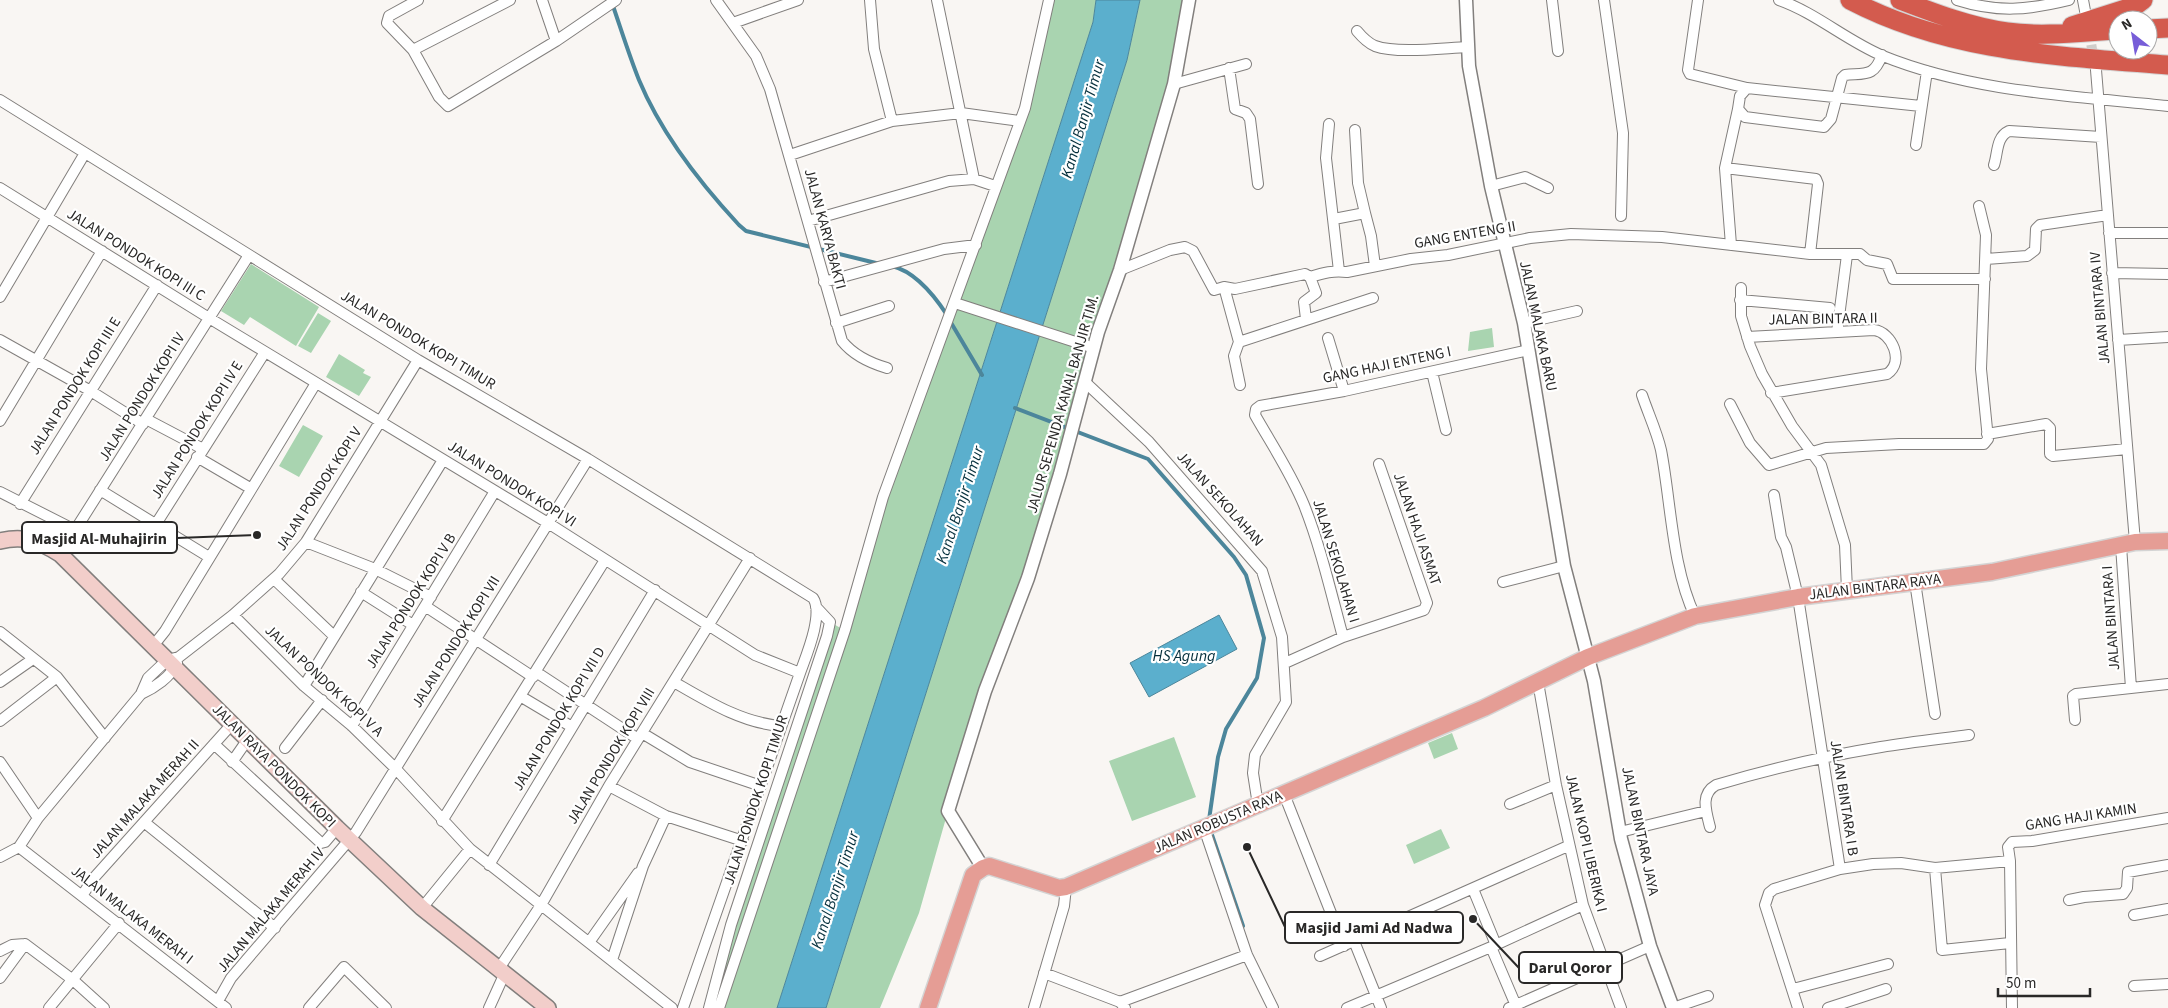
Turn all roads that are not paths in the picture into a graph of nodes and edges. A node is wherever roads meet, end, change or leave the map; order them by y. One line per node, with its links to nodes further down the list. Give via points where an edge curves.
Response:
1 (510, 0): 31 (street)
2 (542, 0): 27 (street)
3 (616, 0): 27 (street)
4 (716, 0): 23 (street)
5 (798, 0): 23 (street)
6 (870, 0): 48 (street, via 874,49)
7 (937, 0): 47 (street)
8 (1048, 0): 49 (street)
9 (1189, 0): 39 (street, JALUR SEPENDA KANAL BANJIR TIM.)
10 (1466, 0): 30 (street, JALAN MALAKA BARU)
11 (1552, 0): 32 (street)
12 (1604, 0): 68 (street, via 1623,133)
13 (1698, 0): 40 (street, via 1688,72)
14 (1779, 0): 33 (street)
15 (1850, 0): 29 (highway, via 1906,26)
16 (1900, 0): 26 (highway, via 1940,16 2007,32)
17 (1957, 0): 18 (street, via 1994,9 2021,9)
18 (2069, 0)
19 (2083, 0): 22 (street)
20 (2143, 0): 26 (highway, via 2135,6)
21 (415, 1): 31 (street, via 387,19)
22 (2086, 16)
23 (733, 23): 55 (street, via 763,69)
24 (1357, 31): 30 (street, via 1376,46)
25 (2108, 31): 26 (highway)
26 (2047, 34)
27 (556, 41): 31 (street, via 448,106 439,97)
28 (2108, 41): 29 (highway)
29 (1986, 44): 35 (highway, via 2017,52)
30 (1467, 47): 61 (street, JALAN MALAKA BARU)
31 (413, 50)
32 (1558, 51)
33 (1882, 55): 38 (street); 41 (street, via 1873,72 1845,75)
34 (1246, 64): 36 (street)
35 (2168, 65)
36 (1229, 68): 39 (street); 59 (street, via 1236,109 1246,113 1250,119)
37 (2096, 70): 42 (street, JALAN BINTARA IV)
38 (1927, 71): 42 (street, via 1993,86); 44 (street)
39 (1174, 84): 82 (street, JALUR SEPENDA KANAL BANJIR TIM.)
40 (1747, 88): 41 (street); 46 (street, via 1740,96)
41 (1837, 97): 44 (street); 46 (street, via 1831,119 1824,127 1745,117)
42 (2098, 98): 45 (street); 52 (street, JALAN BINTARA IV)
43 (0, 100): 54 (street, JALAN PONDOK KOPI TIMUR)
44 (1921, 106): 53 (street)
45 (2168, 106)
46 (1738, 109): 57 (street)
47 (961, 113): 48 (street, JALAN KARYA BAKTI); 49 (street, JALAN KARYA BAKTI); 58 (street)
48 (892, 121): 55 (street, JALAN KARYA BAKTI)
49 (1020, 121): 60 (street)
50 (1329, 124): 69 (street, via 1326,158)
51 (1355, 130): 65 (street, via 1358,183)
52 (2101, 137): 56 (street, via 2009,131 2000,140); 66 (street, JALAN BINTARA IV)
53 (1916, 145)
54 (85, 153): 67 (street); 78 (street, JALAN PONDOK KOPI TIMUR)
55 (790, 155): 70 (street, JALAN KARYA BAKTI)
56 (1994, 165)
57 (1725, 168): 75 (street); 77 (street, via 1817,180)
58 (974, 179): 60 (street); 70 (street, via 949,181)
59 (1258, 184)
60 (995, 186): 74 (street)
61 (1490, 186): 63 (street, via 1526,177); 73 (street, JALAN MALAKA BARU)
62 (0, 188): 67 (street, JALAN PONDOK KOPI III C)
63 (1548, 188)
64 (1979, 206): 80 (street, via 1986,235)
65 (1365, 213): 69 (street); 81 (street)
66 (2108, 215): 71 (street, JALAN BINTARA IV); 80 (street, via 2040,225 2036,229 2035,250 2027,256)
67 (46, 216): 76 (street, JALAN PONDOK KOPI III C); 92 (street)
68 (1622, 216)
69 (1334, 219): 83 (street)
70 (808, 221): 88 (street, JALAN KARYA BAKTI)
71 (2109, 233): 72 (street); 84 (street, JALAN BINTARA IV)
72 (2168, 233)
73 (1504, 244): 75 (street, GANG ENTENG II, via 1571,234 1662,237); 81 (street, GANG ENTENG II); 101 (street, JALAN MALAKA BARU)
74 (976, 245): 88 (street, via 944,249); 95 (street)
75 (1731, 245): 77 (street, GANG ENTENG II)
76 (102, 251): 89 (street, JALAN PONDOK KOPI III C); 114 (street)
77 (1810, 254): 79 (street, GANG ENTENG II)
78 (249, 255): 99 (street, JALAN PONDOK KOPI IV); 113 (street, JALAN PONDOK KOPI TIMUR)
79 (1847, 255): 87 (street, GANG ENTENG II, via 1860,254 1867,260 1886,264 1893,279); 103 (street)
80 (1986, 259): 87 (street)
81 (1375, 266): 83 (street, GANG ENTENG II)
82 (1120, 270): 90 (street, via 1185,247 1193,251 1214,290); 110 (street, JALUR SEPENDA KANAL BANJIR TIM.)
83 (1339, 271): 86 (street, GANG ENTENG II)
84 (2112, 273): 85 (street); 108 (street, JALAN BINTARA IV)
85 (2168, 274)
86 (1310, 277): 90 (street, GANG ENTENG II, via 1305,274 1235,289); 100 (street, via 1316,293 1304,302)
87 (1985, 279): 130 (street, via 1980,369)
88 (824, 282): 102 (street, JALAN KARYA BAKTI)
89 (157, 285): 99 (street, JALAN PONDOK KOPI III C); 120 (street, JALAN PONDOK KOPI III E)
90 (1224, 287): 109 (street)
91 (1741, 288): 94 (street)
92 (0, 297)
93 (1373, 298): 100 (street)
94 (1740, 300): 97 (street); 104 (street)
95 (956, 303): 110 (street); 287 (street, via 884,497 845,630)
96 (889, 306): 102 (street)
97 (1830, 308)
98 (1577, 310): 101 (street)
99 (209, 318): 112 (street, JALAN PONDOK KOPI VI); 127 (street, JALAN PONDOK KOPI IV)
100 (1306, 319): 109 (street)
101 (1524, 322): 111 (street, JALAN MALAKA BARU)
102 (836, 323): 115 (street, JALAN KARYA BAKTI, via 849,350)
103 (1837, 332): 104 (street, JALAN BINTARA II); 122 (street, JALAN BINTARA II, via 1883,331 1890,338 1895,366 1887,374)
104 (1747, 337): 122 (street)
105 (2168, 337): 108 (street)
106 (1328, 338): 121 (street)
107 (0, 340): 114 (street)
108 (2118, 340): 131 (street, JALAN BINTARA IV)
109 (1239, 342): 119 (street, via 1234,356)
110 (1089, 347): 118 (street, JALUR SEPENDA KANAL BANJIR TIM.)
111 (1529, 350): 116 (street, GANG HAJI ENTENG I); 154 (street, JALAN MALAKA BARU)
112 (265, 352): 117 (street, JALAN PONDOK KOPI VI); 132 (street, JALAN PONDOK KOPI IV E)
113 (418, 360): 128 (street, JALAN PONDOK KOPI V); 134 (street, JALAN PONDOK KOPI TIMUR)
114 (36, 361): 120 (street); 126 (street)
115 (887, 368)
116 (1432, 372): 121 (street, GANG HAJI ENTENG I); 129 (street)
117 (316, 383): 128 (street, JALAN PONDOK KOPI VI); 137 (street)
118 (1086, 383): 178 (street, JALAN SEKOLAHAN, via 1149,442 1257,563 1282,637); 234 (street, JALUR SEPENDA KANAL BANJIR TIM., via 1028,578 986,691 948,811)
119 (1240, 385)
120 (89, 390): 127 (street); 142 (street, JALAN PONDOK KOPI III E)
121 (1344, 391): 125 (street, GANG HAJI ENTENG I, via 1260,406)
122 (1771, 393): 133 (street)
123 (1642, 395): 167 (street, via 1661,448 1669,513 1688,602)
124 (1730, 404): 133 (street, via 1750,443 1769,465)
125 (1256, 414): 172 (street, JALAN SEKOLAHAN I, via 1303,504)
126 (0, 421)
127 (145, 422): 132 (street); 138 (street, JALAN PONDOK KOPI IV)
128 (380, 422): 135 (street, JALAN PONDOK KOPI VI); 147 (street, JALAN PONDOK KOPI V)
129 (1446, 430)
130 (1988, 434): 131 (street, via 2046,424 2050,428 2050,454 2053,456); 133 (street, via 1986,442 1980,445 1860,446 1826,448)
131 (2127, 448): 149 (street, JALAN BINTARA IV)
132 (200, 453): 137 (street); 144 (street, JALAN PONDOK KOPI IV E)
133 (1814, 453): 160 (street, via 1821,465 1845,545)
134 (588, 459): 143 (street, JALAN PONDOK KOPI VII); 152 (street, JALAN PONDOK KOPI TIMUR)
135 (443, 460): 139 (street, JALAN PONDOK KOPI VI); 155 (street)
136 (1379, 464): 172 (street, JALAN HAJI ASMAT, via 1427,604 1424,610)
137 (250, 488): 151 (street)
138 (100, 490): 144 (street); 145 (street, JALAN PONDOK KOPI IV)
139 (495, 491): 143 (street, JALAN PONDOK KOPI VI); 162 (street, JALAN PONDOK KOPI V B)
140 (0, 492): 142 (street)
141 (1774, 495): 163 (street, JALAN BINTARA I B, via 1781,538)
142 (20, 504): 145 (street)
143 (548, 523): 153 (street, JALAN PONDOK KOPI VI); 173 (street, JALAN PONDOK KOPI VII)
144 (156, 524): 151 (street)
145 (75, 530): 150 (street, JALAN PONDOK KOPI IV)
146 (0, 541): 150 (main road, JALAN RAYA PONDOK KOPI, via 12,538 36,540)
147 (306, 542): 155 (street); 156 (street, JALAN PONDOK KOPI V)
148 (2168, 542): 149 (main road, JALAN BINTARA RAYA)
149 (2128, 544): 158 (main road, JALAN BINTARA RAYA, via 1992,572); 187 (street, JALAN BINTARA I)
150 (60, 554): 174 (main road, JALAN RAYA PONDOK KOPI)
151 (209, 557): 174 (street)
152 (750, 558): 165 (street, JALAN PONDOK KOPI TIMUR, via 810,595 816,601); 168 (street, JALAN PONDOK KOPI VIII)
153 (605, 560): 159 (street, JALAN PONDOK KOPI VI); 180 (street)
154 (1564, 566): 157 (street); 175 (street, JALAN MALAKA BARU)
155 (375, 569): 161 (street); 162 (street)
156 (274, 579): 166 (street, JALAN PONDOK KOPI V); 171 (street)
157 (1504, 582)
158 (1915, 582): 160 (main road, JALAN BINTARA RAYA); 191 (street)
159 (655, 590): 168 (street, JALAN PONDOK KOPI VI); 190 (street, JALAN PONDOK KOPI VII D)
160 (1847, 590): 163 (main road, JALAN BINTARA RAYA)
161 (361, 592): 169 (street); 171 (street)
162 (430, 597): 164 (street, JALAN PONDOK KOPI V B)
163 (1798, 597): 167 (main road, JALAN BINTARA RAYA); 204 (street, JALAN BINTARA I B)
164 (425, 606): 169 (street, JALAN PONDOK KOPI V B); 173 (street)
165 (816, 607): 179 (street, JALAN PONDOK KOPI TIMUR, via 816,625); 286 (street, JALAN PONDOK KOPI TIMUR, via 830,622 827,636 731,924)
166 (233, 615): 177 (street, JALAN PONDOK KOPI V); 186 (street, JALAN PONDOK KOPI V A)
167 (1695, 616): 175 (main road, JALAN BINTARA RAYA)
168 (709, 624): 179 (street, JALAN PONDOK KOPI VI, via 755,655); 183 (street, JALAN PONDOK KOPI VIII)
169 (413, 625): 195 (street, JALAN PONDOK KOPI V B)
170 (0, 632): 176 (street)
171 (334, 636): 186 (street)
172 (1343, 637): 178 (street)
173 (476, 640): 180 (street); 207 (street, JALAN PONDOK KOPI VII)
174 (153, 646): 177 (main road, JALAN RAYA PONDOK KOPI)
175 (1588, 657): 184 (main road, JALAN ROBUSTA RAYA); 223 (street, JALAN BINTARA JAYA)
176 (32, 659): 181 (street); 182 (street)
177 (174, 662): 194 (main road, JALAN RAYA PONDOK KOPI); 200 (street, JALAN PONDOK KOPI V, via 148,678 141,694)
178 (1285, 663): 213 (street, JALAN SEKOLAHAN, via 1286,702 1255,755 1253,773)
179 (800, 673): 196 (street, JALAN PONDOK KOPI TIMUR)
180 (535, 674): 188 (street); 190 (street)
181 (57, 677): 193 (street); 200 (street)
182 (0, 682)
183 (674, 682): 196 (street, via 719,708 766,725); 199 (street, JALAN PONDOK KOPI VIII)
184 (1538, 682): 208 (street, JALAN KOPI LIBERIKA I); 211 (main road, JALAN ROBUSTA RAYA)
185 (2168, 684): 187 (street)
186 (304, 686): 189 (street, JALAN PONDOK KOPI V A)
187 (2131, 688): 192 (street, via 2076,694 2073,696)
188 (520, 696): 197 (street); 219 (street)
189 (322, 700): 195 (street, JALAN PONDOK KOPI V A); 203 (street)
190 (586, 703): 197 (street, JALAN PONDOK KOPI VII D); 199 (street)
191 (1935, 714)
192 (2075, 720)
193 (0, 721)
194 (232, 724): 201 (main road, JALAN RAYA PONDOK KOPI); 202 (street, JALAN MALAKA MERAH II)
195 (352, 726): 207 (street, JALAN PONDOK KOPI V A)
196 (781, 726): 210 (street, JALAN PONDOK KOPI TIMUR)
197 (572, 727): 231 (street, JALAN PONDOK KOPI VII D)
198 (1969, 735): 204 (street, via 1882,746)
199 (640, 736): 209 (street, JALAN PONDOK KOPI VIII); 210 (street, via 690,762)
200 (105, 738): 216 (street, JALAN PONDOK KOPI V)
201 (248, 740): 206 (street); 222 (main road, JALAN RAYA PONDOK KOPI)
202 (214, 744): 206 (street); 218 (street, JALAN MALAKA MERAH II)
203 (285, 748)
204 (1823, 758): 214 (street, via 1716,785 1705,796); 236 (street, JALAN BINTARA I B)
205 (0, 762): 216 (street)
206 (232, 762): 222 (street, via 321,843)
207 (395, 768): 219 (street, JALAN PONDOK KOPI V A); 224 (street, JALAN PONDOK KOPI VII)
208 (1556, 785): 212 (street); 226 (street, JALAN KOPI LIBERIKA I)
209 (609, 786): 215 (street); 242 (street, JALAN PONDOK KOPI VIII)
210 (761, 786): 225 (street, JALAN PONDOK KOPI TIMUR)
211 (1284, 794): 213 (main road, JALAN ROBUSTA RAYA); 254 (street)
212 (1510, 804)
213 (1258, 805): 220 (main road, JALAN ROBUSTA RAYA)
214 (1706, 811): 221 (street); 223 (street)
215 (666, 816): 225 (street); 233 (street)
216 (38, 818): 227 (street, JALAN PONDOK KOPI V)
217 (2168, 818): 230 (street, GANG HAJI KAMIN, via 2012,842 2008,847)
218 (144, 822): 239 (street, JALAN MALAKA MERAH II, via 92,880); 249 (street)
219 (442, 822): 228 (street, JALAN PONDOK KOPI V A)
220 (1210, 825): 237 (main road, JALAN ROBUSTA RAYA); 258 (street)
221 (1710, 827)
222 (337, 828): 224 (main road, JALAN RAYA PONDOK KOPI)
223 (1620, 832): 256 (street, JALAN BINTARA JAYA)
224 (350, 840): 245 (main road, JALAN RAYA PONDOK KOPI); 249 (street, JALAN MALAKA MERAH IV)
225 (743, 842): 285 (street, JALAN PONDOK KOPI TIMUR)
226 (1568, 846): 238 (street); 244 (street, JALAN KOPI LIBERIKA I)
227 (19, 847): 229 (street); 239 (street, JALAN MALAKA MERAH I)
228 (470, 849): 231 (street, JALAN PONDOK KOPI V A); 245 (street)
229 (0, 857)
230 (2010, 861): 235 (street); 252 (street)
231 (488, 864): 242 (street, JALAN PONDOK KOPI V A)
232 (2168, 865): 241 (street, via 2128,872 2128,888 2124,894)
233 (643, 866): 240 (street); 243 (street)
234 (983, 868): 237 (main road, via 989,866 1059,888); 288 (main road, via 973,875)
235 (1935, 868): 236 (street, via 1886,862); 252 (street, via 1942,950)
236 (1840, 869): 269 (street, JALAN BINTARA I B, via 1774,889 1765,899)
237 (1066, 887): 264 (street, via 1064,906)
238 (1473, 889): 250 (street); 255 (street)
239 (82, 896): 248 (street, JALAN MALAKA MERAH I)
240 (620, 898): 243 (street); 251 (street)
241 (2069, 900)
242 (540, 904): 251 (street, JALAN PONDOK KOPI V A); 263 (street, JALAN PONDOK KOPI VIII)
243 (631, 904): 260 (street)
244 (1583, 905): 255 (street); 262 (street, JALAN KOPI LIBERIKA I)
245 (422, 908): 263 (main road, JALAN RAYA PONDOK KOPI)
246 (2168, 909): 247 (street)
247 (2134, 915)
248 (119, 923): 266 (street); 274 (street, JALAN MALAKA MERAH I)
249 (275, 928): 274 (street, JALAN MALAKA MERAH IV, via 231,978)
250 (1354, 941): 254 (street); 271 (street)
251 (590, 942): 260 (street, JALAN PONDOK KOPI V A)
252 (2010, 943): 296 (street)
253 (25, 944): 257 (street, via 12,945); 265 (street); 266 (street)
254 (1344, 946): 259 (street)
255 (1494, 946): 271 (street); 278 (street)
256 (1650, 946): 262 (street); 293 (street, JALAN BINTARA JAYA)
257 (0, 951)
258 (1247, 955): 275 (street, via 1143,992); 277 (street)
259 (1320, 956)
260 (612, 960): 284 (street, JALAN PONDOK KOPI V A)
261 (1888, 964): 269 (street)
262 (1606, 966): 278 (street); 292 (street, JALAN KOPI LIBERIKA I)
263 (501, 972): 276 (main road, JALAN RAYA PONDOK KOPI); 283 (street, JALAN PONDOK KOPI VIII)
264 (1044, 973): 275 (street); 289 (street)
265 (0, 978)
266 (73, 980): 279 (street); 280 (street)
267 (2168, 984): 268 (street)
268 (2134, 986)
269 (1794, 989): 294 (street, JALAN BINTARA I B)
270 (1886, 989): 273 (street)
271 (1376, 996): 290 (street); 291 (street)
272 (1708, 996): 293 (street)
273 (1852, 1004): 295 (street)
274 (222, 1005)
275 (1123, 1005)
276 (545, 1007)
277 (1270, 1007)
278 (1514, 1007)
279 (49, 1008)
280 (104, 1008)
281 (309, 1008): 282 (street, via 344,967)
282 (386, 1008)
283 (489, 1008)
284 (672, 1008)
285 (683, 1008)
286 (708, 1008)
287 (719, 1008)
288 (928, 1008)
289 (1034, 1008)
290 (1347, 1008)
291 (1381, 1008)
292 (1621, 1008)
293 (1673, 1008)
294 (1798, 1008)
295 (1828, 1008)
296 (2012, 1008)

